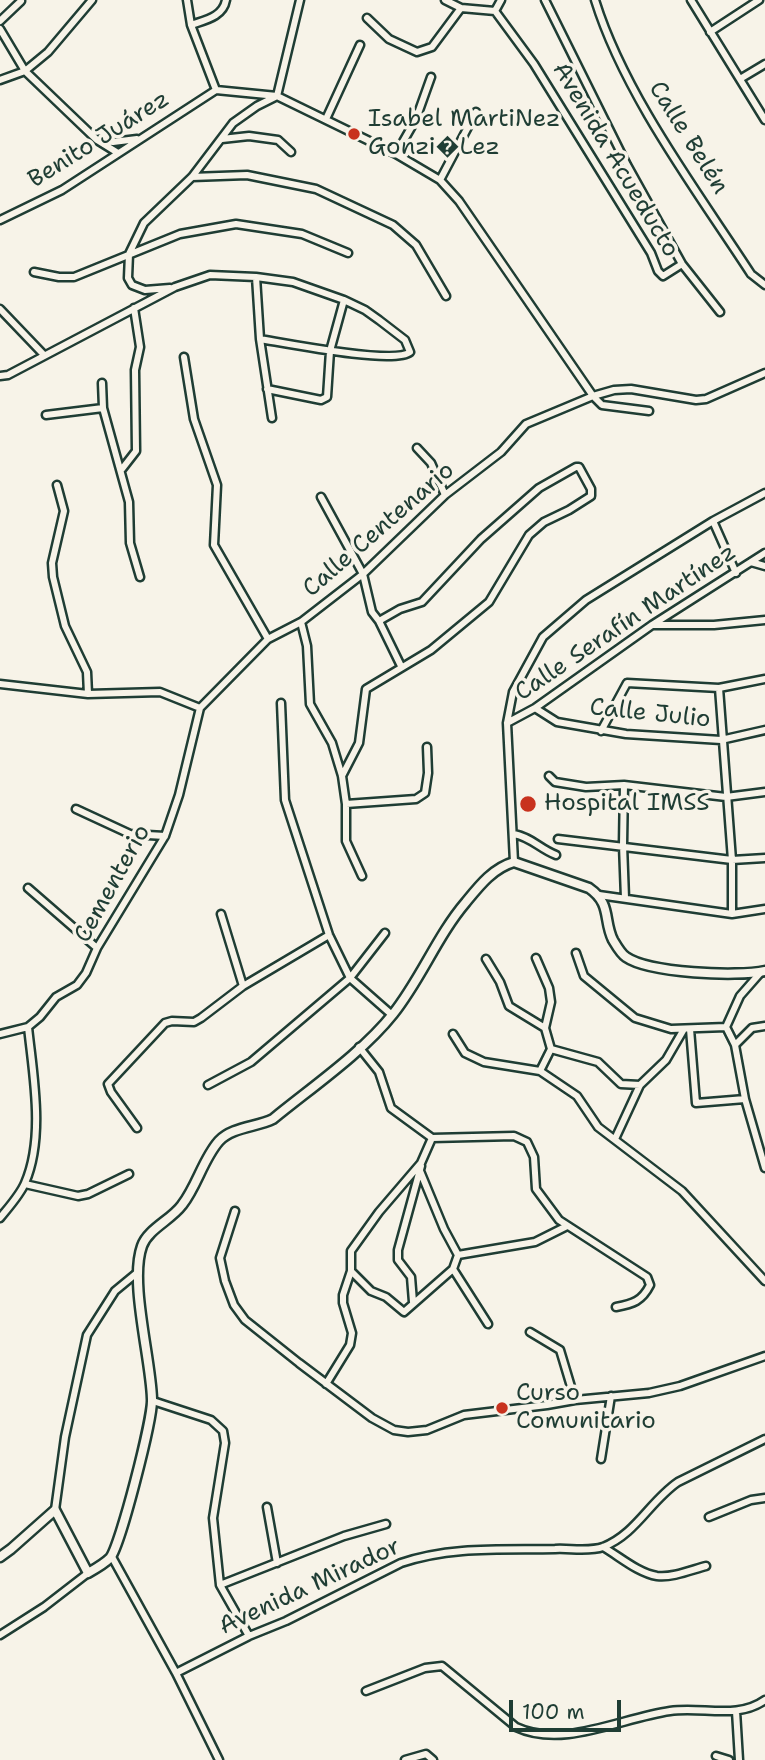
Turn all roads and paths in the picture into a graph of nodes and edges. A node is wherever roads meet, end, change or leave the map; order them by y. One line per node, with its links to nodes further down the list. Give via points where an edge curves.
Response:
1 (92, 0): 21 (street, via 48,52)
2 (187, 0): 16 (street)
3 (226, 0): 16 (street, via 216,16)
4 (300, 0): 26 (street)
5 (445, 0): 12 (street)
6 (501, 0): 13 (street)
7 (545, 0): 41 (street)
8 (595, 0): 44 (street, Calle Belén, via 645,108 751,274)
9 (691, 0): 18 (street)
10 (759, 0): 18 (street)
11 (21, 1): 15 (street)
12 (461, 8): 13 (street); 14 (street, via 432,47 417,52 388,39)
13 (495, 11): 41 (street, Avenida Acueducto, via 541,75 658,271 663,276)
14 (367, 18)
15 (0, 21)
16 (191, 25): 25 (street)
17 (0, 29): 21 (street)
18 (710, 32): 23 (street)
19 (360, 45): 28 (street)
20 (765, 64): 23 (street)
21 (25, 71): 24 (street); 32 (street)
22 (430, 77): 35 (street, via 416,119)
23 (740, 79): 29 (street)
24 (0, 80)
25 (216, 90): 26 (street); 30 (street, Benito Juárez)
26 (277, 96): 28 (street); 31 (street, via 233,123)
27 (476, 111): 37 (street)
28 (326, 119): 35 (street)
29 (765, 120)
30 (140, 138): 32 (street); 34 (street, Benito Juárez)
31 (222, 139): 33 (street, via 278,140); 36 (street)
32 (97, 140): 34 (street)
33 (291, 152)
34 (118, 153): 38 (street, Benito Juárez, via 62,190)
35 (396, 154): 37 (street)
36 (192, 177): 40 (street, via 144,223); 46 (street, via 247,175 316,189 393,225 416,245)
37 (440, 180): 59 (street)
38 (0, 220)
39 (348, 253): 40 (street, via 302,233 236,224 180,233)
40 (129, 254): 42 (street, via 74,278); 45 (street, via 132,285 145,290)
41 (682, 264): 50 (street)
42 (34, 272)
43 (256, 277): 45 (street, via 210,275); 47 (street, via 293,282); 51 (street)
44 (765, 285)
45 (175, 288): 48 (street)
46 (446, 296)
47 (344, 300): 52 (street); 52 (street, via 405,340 410,352 399,357)
48 (134, 308): 53 (street); 65 (street, via 140,347 135,370 135,451)
49 (0, 309): 53 (street)
50 (720, 312)
51 (260, 338): 52 (street); 58 (street)
52 (330, 351): 58 (street, via 325,400)
53 (44, 355): 56 (street)
54 (184, 357): 81 (street, via 194,419 217,485 214,545)
55 (765, 373): 59 (street, Calle Centenario, via 706,399 631,389)
56 (0, 376)
57 (102, 383): 60 (street)
58 (267, 388): 63 (street)
59 (593, 396): 61 (street, via 602,405); 68 (street, Calle Centenario, via 526,424 501,452)
60 (103, 408): 62 (street); 65 (street)
61 (649, 411)
62 (46, 415)
63 (272, 418)
64 (417, 448): 68 (street)
65 (122, 469): 76 (street)
66 (57, 485): 86 (street, via 64,511 53,577 65,626 87,672)
67 (765, 493): 70 (street)
68 (445, 495): 75 (street, Calle Centenario)
69 (321, 498): 75 (street)
70 (713, 521): 74 (street); 90 (street, via 586,600 543,637 513,691)
71 (765, 553): 72 (street, Calle Serafín Martínez)
72 (751, 562): 73 (street); 74 (street, Calle Serafín Martínez)
73 (765, 566)
74 (736, 573): 80 (street, Calle Serafín Martínez)
75 (363, 574): 78 (street, via 372,612); 79 (street, Calle Centenario)
76 (140, 577)
77 (765, 620): 80 (street)
78 (379, 621): 82 (street); 82 (street, via 422,602 481,539 539,488 579,467 591,495 536,527 489,603 431,650)
79 (301, 622): 81 (street, Calle Centenario); 95 (street, via 310,704 332,743)
80 (652, 625): 89 (street, Calle Serafín Martínez)
81 (268, 639): 88 (street, Calle Centenario)
82 (401, 666): 95 (street, via 366,689 359,743)
83 (765, 679): 85 (street)
84 (0, 684): 86 (street)
85 (719, 688): 92 (street, via 627,683); 93 (street)
86 (88, 694): 88 (street, via 160,692)
87 (281, 703): 118 (street, via 285,800)
88 (200, 708): 103 (street, Cementerio)
89 (536, 708): 90 (street, Calle Serafín Martínez); 92 (street, Calle Julio, via 557,722)
90 (508, 723): 102 (street)
91 (765, 730): 93 (street, Calle Julio)
92 (601, 731): 93 (street, Calle Julio)
93 (721, 740): 99 (street)
94 (426, 747): 100 (street, via 425,793 416,799)
95 (342, 776): 100 (street)
96 (549, 776): 97 (street, via 555,782 586,787)
97 (624, 785): 99 (street); 105 (street)
98 (765, 792): 99 (street)
99 (726, 797): 108 (street)
100 (346, 804): 110 (street, via 346,841)
101 (76, 809): 103 (street, via 130,834)
102 (514, 834): 106 (street, via 526,836); 109 (street)
103 (165, 836): 119 (street, Cementerio)
104 (558, 839): 105 (street)
105 (623, 845): 108 (street); 113 (street)
106 (556, 855)
107 (765, 858): 108 (street)
108 (732, 860): 116 (street)
109 (514, 862): 112 (street); 126 (street, via 480,885 456,914)
110 (362, 876)
111 (28, 888): 119 (street)
112 (599, 895): 113 (street); 123 (street, via 612,938 625,957 645,965 725,975)
113 (625, 898): 116 (street)
114 (765, 909): 116 (street)
115 (220, 914): 125 (street)
116 (732, 914)
117 (386, 933): 124 (street)
118 (329, 935): 124 (street); 125 (street)
119 (97, 948): 128 (street, Cementerio, via 77,985 56,997)
120 (576, 953): 131 (street, via 584,976 635,1018)
121 (536, 958): 130 (street, via 551,1002)
122 (486, 959): 130 (street, via 509,1006)
123 (763, 971): 129 (street, via 740,996)
124 (350, 978): 126 (street); 139 (street, via 251,1062)
125 (243, 986): 141 (street, via 194,1022 165,1023 108,1084)
126 (392, 1015): 135 (street)
127 (765, 1026): 134 (street, via 752,1028)
128 (28, 1027): 132 (street); 148 (street, via 37,1106)
129 (726, 1027): 131 (street); 134 (street)
130 (545, 1028): 136 (street)
131 (687, 1029): 138 (street, via 666,1060); 140 (street, via 696,1103)
132 (0, 1034)
133 (453, 1034): 137 (street, via 465,1053 484,1062)
134 (735, 1045): 140 (street)
135 (359, 1047): 142 (street, via 379,1072 391,1108); 155 (street, via 273,1119 229,1133 219,1141 183,1204 149,1234)
136 (551, 1049): 137 (street); 138 (street, via 598,1062 621,1084)
137 (540, 1071): 143 (street, via 577,1096 598,1128)
138 (640, 1084): 143 (street)
139 (208, 1085)
140 (745, 1099): 145 (street)
141 (137, 1128)
142 (432, 1138): 144 (street); 151 (street, via 514,1136 527,1142 534,1157 536,1189)
143 (615, 1139): 156 (street, via 682,1191)
144 (421, 1163): 146 (street); 154 (street, via 351,1251)
145 (765, 1168)
146 (420, 1171): 152 (street); 157 (street, via 398,1250 398,1260 411,1277)
147 (129, 1174): 148 (street, via 78,1196)
148 (25, 1184): 150 (street)
149 (235, 1211): 162 (street, via 220,1258 234,1305 245,1320)
150 (0, 1219)
151 (568, 1226): 152 (street, via 535,1242); 158 (street, via 647,1277 650,1285 645,1295)
152 (458, 1255): 153 (street)
153 (453, 1269): 157 (street); 159 (street)
154 (351, 1271): 157 (street, via 371,1291 404,1312); 162 (street, via 343,1295 352,1333 350,1345)
155 (138, 1272): 165 (street); 170 (street, via 115,1291 87,1335)
156 (765, 1281)
157 (413, 1302)
158 (616, 1307)
159 (488, 1324)
160 (530, 1332): 164 (street, via 560,1350)
161 (765, 1356): 163 (street, via 680,1386)
162 (326, 1384): 164 (street, via 372,1418 408,1432 427,1430 464,1415)
163 (611, 1396): 164 (street); 167 (street)
164 (575, 1400)
165 (153, 1401): 175 (street, via 144,1452); 179 (street, via 211,1420 223,1431 213,1518)
166 (765, 1439): 173 (street, via 678,1482 625,1536)
167 (601, 1459)
168 (765, 1498): 171 (street)
169 (267, 1507): 176 (street)
170 (55, 1510): 174 (street); 178 (street)
171 (709, 1517)
172 (386, 1524): 176 (street)
173 (603, 1547): 177 (street, via 657,1576); 181 (street, Avenida Mirador, via 476,1549 418,1558)
174 (0, 1557)
175 (112, 1557): 178 (street); 182 (street)
176 (277, 1563): 179 (street)
177 (706, 1566)
178 (89, 1573): 180 (street)
179 (220, 1585): 181 (street)
180 (0, 1635)
181 (249, 1636): 182 (street, Avenida Mirador)
182 (176, 1672): 189 (street)
183 (366, 1691): 185 (street, via 442,1666 516,1727 547,1735 672,1710)
184 (765, 1700): 185 (street)
185 (736, 1711): 188 (street)
186 (426, 1754): 190 (street); 191 (street); 192 (street)
187 (716, 1756): 193 (street)
188 (739, 1757)
189 (219, 1760)
190 (405, 1760)
191 (419, 1760)
192 (433, 1760)
193 (729, 1760)

